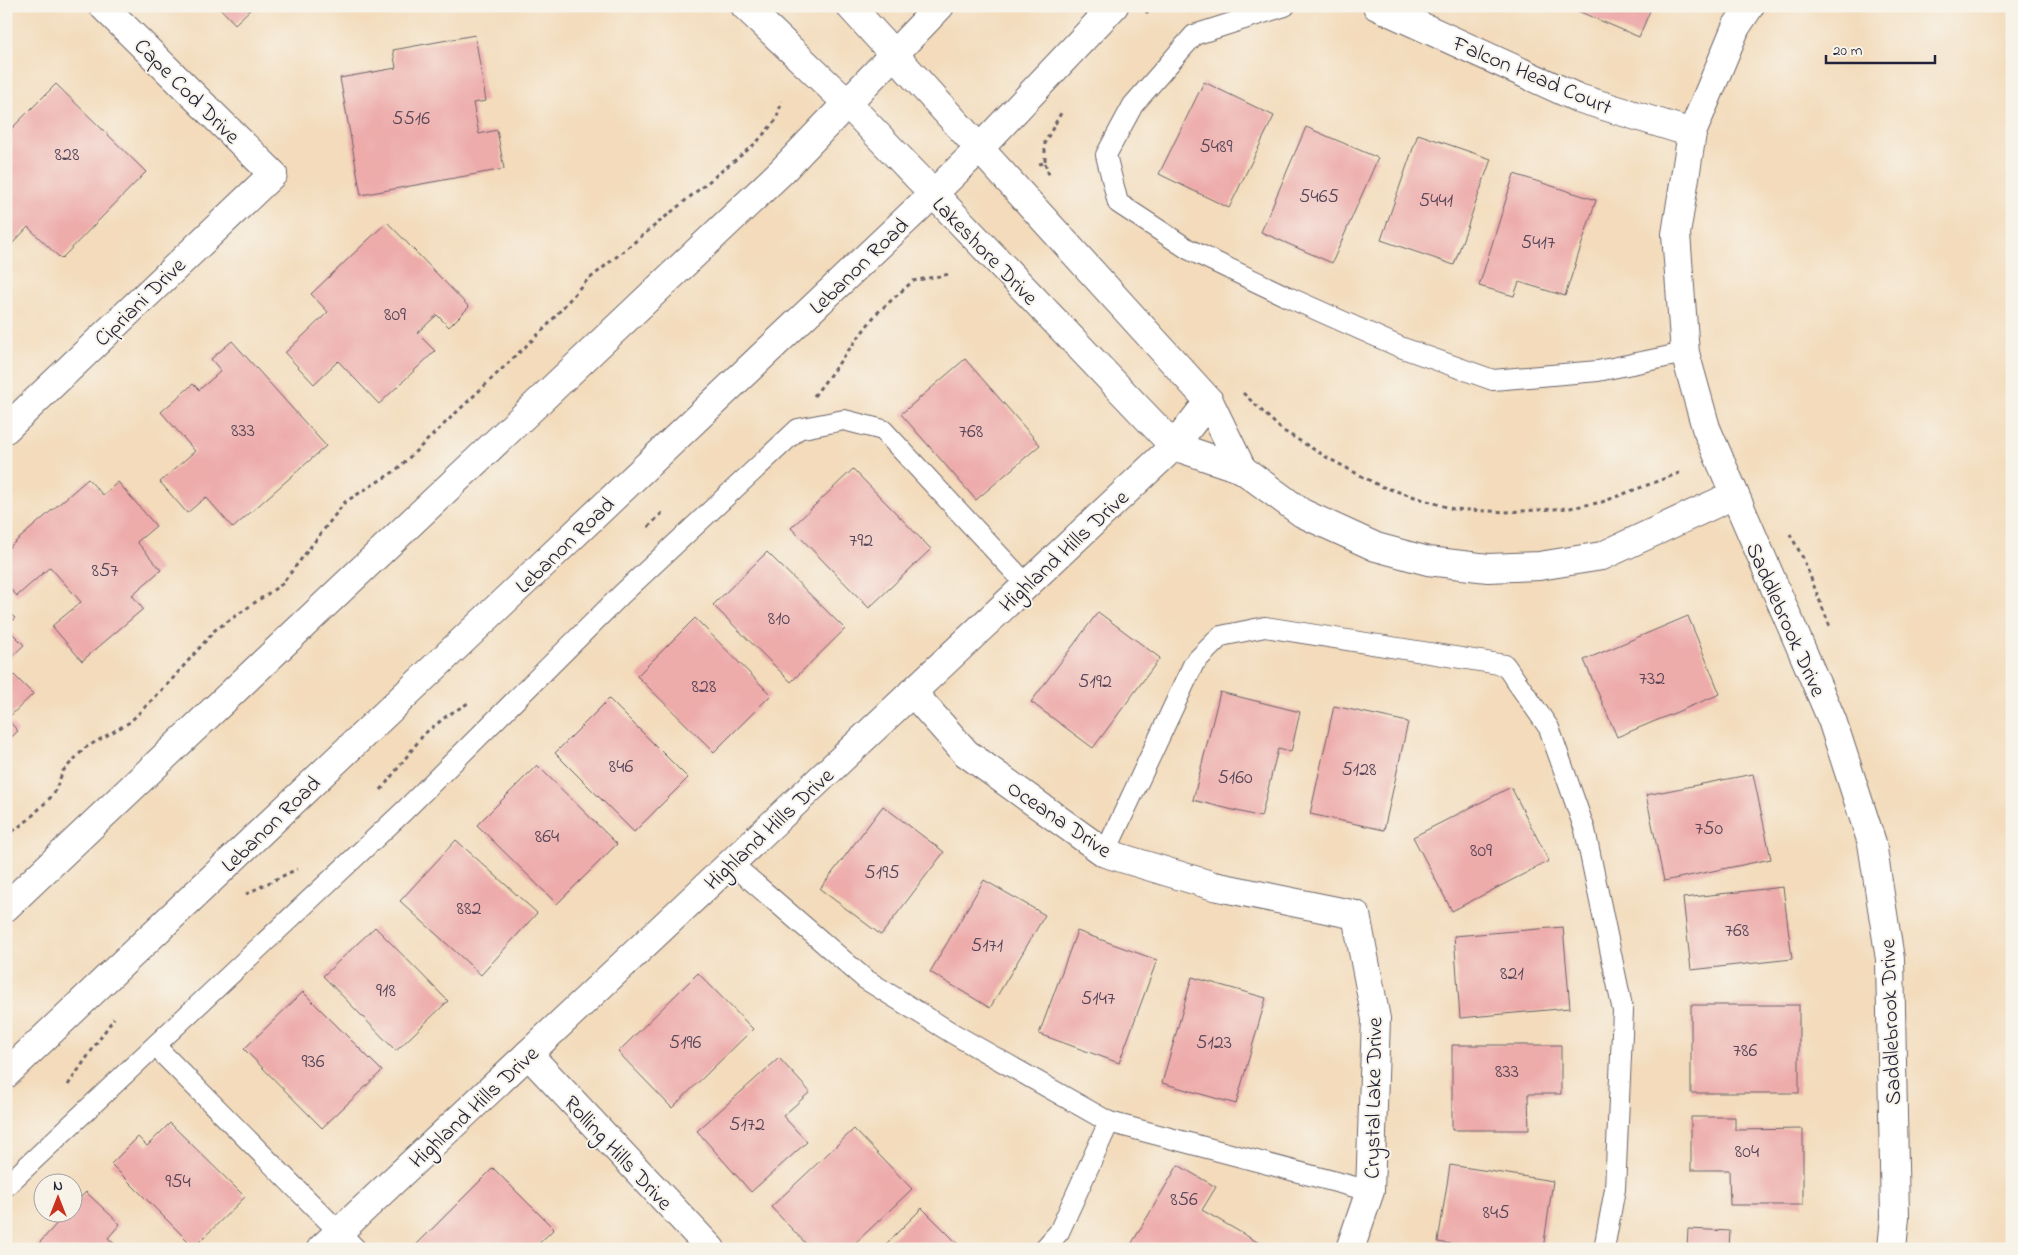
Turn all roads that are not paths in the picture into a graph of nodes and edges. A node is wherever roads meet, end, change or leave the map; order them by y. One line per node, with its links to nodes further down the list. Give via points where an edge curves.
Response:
1 (103, 6): 13 (street, Cape Cod Drive)
2 (745, 6): 10 (street, Lakeshore Drive)
3 (850, 6): 9 (street, Lakeshore Drive)
4 (940, 6): 9 (street)
5 (1114, 6): 12 (street, Lebanon Road)
6 (1285, 6): 15 (lane, via 1194,35 1133,105 1106,156 1118,203 1188,249 1288,297 1400,347 1493,380 1598,371)
7 (1377, 6): 11 (street, Falcon Head Court, via 1578,98)
8 (1750, 6): 11 (street, Saddlebrook Drive, via 1736,27)
9 (894, 55): 10 (street); 12 (street, Lakeshore Drive)
10 (847, 104): 14 (street, Lakeshore Drive); 25 (street, via 781,172)
11 (1692, 133): 15 (street, Saddlebrook Drive, via 1676,234)
12 (979, 149): 14 (street, Lebanon Road); 16 (street, Lakeshore Drive)
13 (273, 174): 17 (street, Cipriani Drive)
14 (933, 194): 18 (street, Lakeshore Drive); 29 (street, Lebanon Road)
15 (1685, 353): 20 (street, Saddlebrook Drive, via 1706,428)
16 (1209, 401): 18 (street, Highland Hills Drive); 19 (street, Lakeshore Drive)
17 (6, 429)
18 (1174, 446): 19 (street, Lakeshore Drive); 21 (street, Highland Hills Drive)
19 (1242, 470): 20 (street, Lakeshore Drive, via 1302,513 1376,548 1428,561 1488,568 1538,566 1602,556)
20 (1734, 495): 38 (street, Saddlebrook Drive, via 1832,720 1872,843 1890,960 1895,1216)
21 (1026, 584): 22 (street, Highland Hills Drive); 27 (lane, via 883,430 844,420 798,429 622,594 404,811)
22 (912, 692): 23 (street, Oceana Drive, via 966,752); 24 (street, Highland Hills Drive)
23 (1105, 853): 26 (street, Oceana Drive, via 1214,886); 37 (lane, via 1194,663 1221,636 1265,627 1506,666 1549,728 1585,830 1623,1011 1615,1189)
24 (731, 863): 28 (street, Highland Hills Drive); 30 (lane, via 865,979 952,1033)
25 (6, 907)
26 (1356, 915): 32 (street, Crystal Lake Drive, via 1376,1019)
27 (156, 1046): 31 (lane); 33 (lane)
28 (528, 1054): 33 (street, Highland Hills Drive); 34 (street, Rolling Hills Drive)
29 (6, 1074)
30 (1109, 1122): 32 (lane); 35 (lane, via 1059,1232)
31 (6, 1186)
32 (1370, 1190): 36 (street, Crystal Lake Drive)
33 (339, 1243)
34 (711, 1249)
35 (1044, 1249)
36 (1350, 1249)
37 (1604, 1249)
38 (1892, 1249)

